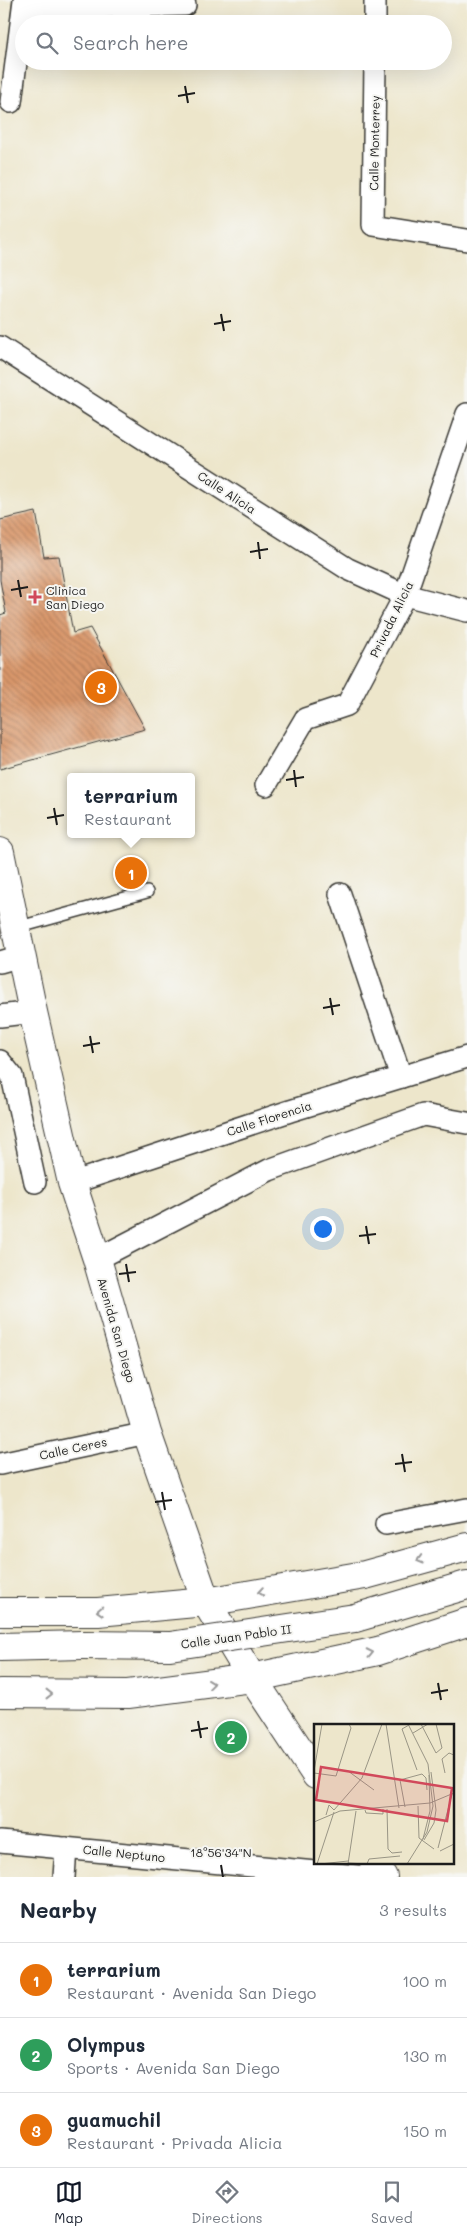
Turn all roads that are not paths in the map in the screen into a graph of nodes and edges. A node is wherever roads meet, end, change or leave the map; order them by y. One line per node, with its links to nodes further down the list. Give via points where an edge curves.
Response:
1 (375, 0): 4 (street)
2 (24, 4): 3 (street)
3 (185, 5)
4 (375, 15)
5 (15, 70): 7 (street)
6 (375, 70): 8 (street, Calle Monterrey, via 373,225)
7 (11, 102)
8 (467, 240)
9 (0, 347): 11 (street, Calle Alicia, via 348,569)
10 (467, 414): 11 (street, Privada Alicia)
11 (405, 595): 12 (street, Calle Alicia); 13 (street, Privada Alicia, via 347,705 305,719)
12 (467, 611)
13 (266, 785)
14 (0, 852): 17 (street, Avenida San Diego)
15 (147, 892): 17 (lane)
16 (340, 894): 23 (street)
17 (16, 928): 18 (street, Avenida San Diego)
18 (11, 959): 19 (street, Avenida San Diego)
19 (33, 1012): 20 (street); 26 (street, Avenida San Diego)
20 (0, 1016)
21 (467, 1057): 23 (street, Calle Florencia)
22 (0, 1061): 25 (street, via 12,1076)
23 (401, 1077): 26 (street, Calle Florencia)
24 (467, 1123): 27 (street, via 423,1115 269,1170)
25 (35, 1182)
26 (72, 1183): 27 (street, Avenida San Diego)
27 (97, 1259): 28 (street, Avenida San Diego)
28 (147, 1432): 29 (street, Calle Ceres); 34 (street, Avenida San Diego)
29 (0, 1464)
30 (467, 1509): 31 (street)
31 (386, 1524)
32 (467, 1547): 34 (street, one-way to 34, via 365,1575)
33 (467, 1585): 37 (street, Calle Juan Pablo II, bridge, via 355,1618 170,1646)
34 (206, 1602): 35 (street, one-way to 35, via 98,1612); 38 (street, Avenida San Diego)
35 (0, 1612)
36 (467, 1622): 38 (street, one-way to 36, via 378,1651)
37 (0, 1647)
38 (252, 1678): 39 (street, one-way to 38, via 128,1694); 40 (street, Avenida San Diego)
39 (0, 1693)
40 (314, 1772)
41 (0, 1842): 42 (street, Calle Neptuno)
42 (66, 1848): 44 (street); 45 (street, Calle Neptuno)
43 (375, 1864): 46 (street)
44 (64, 1877)
45 (368, 1877)
46 (383, 1877)

